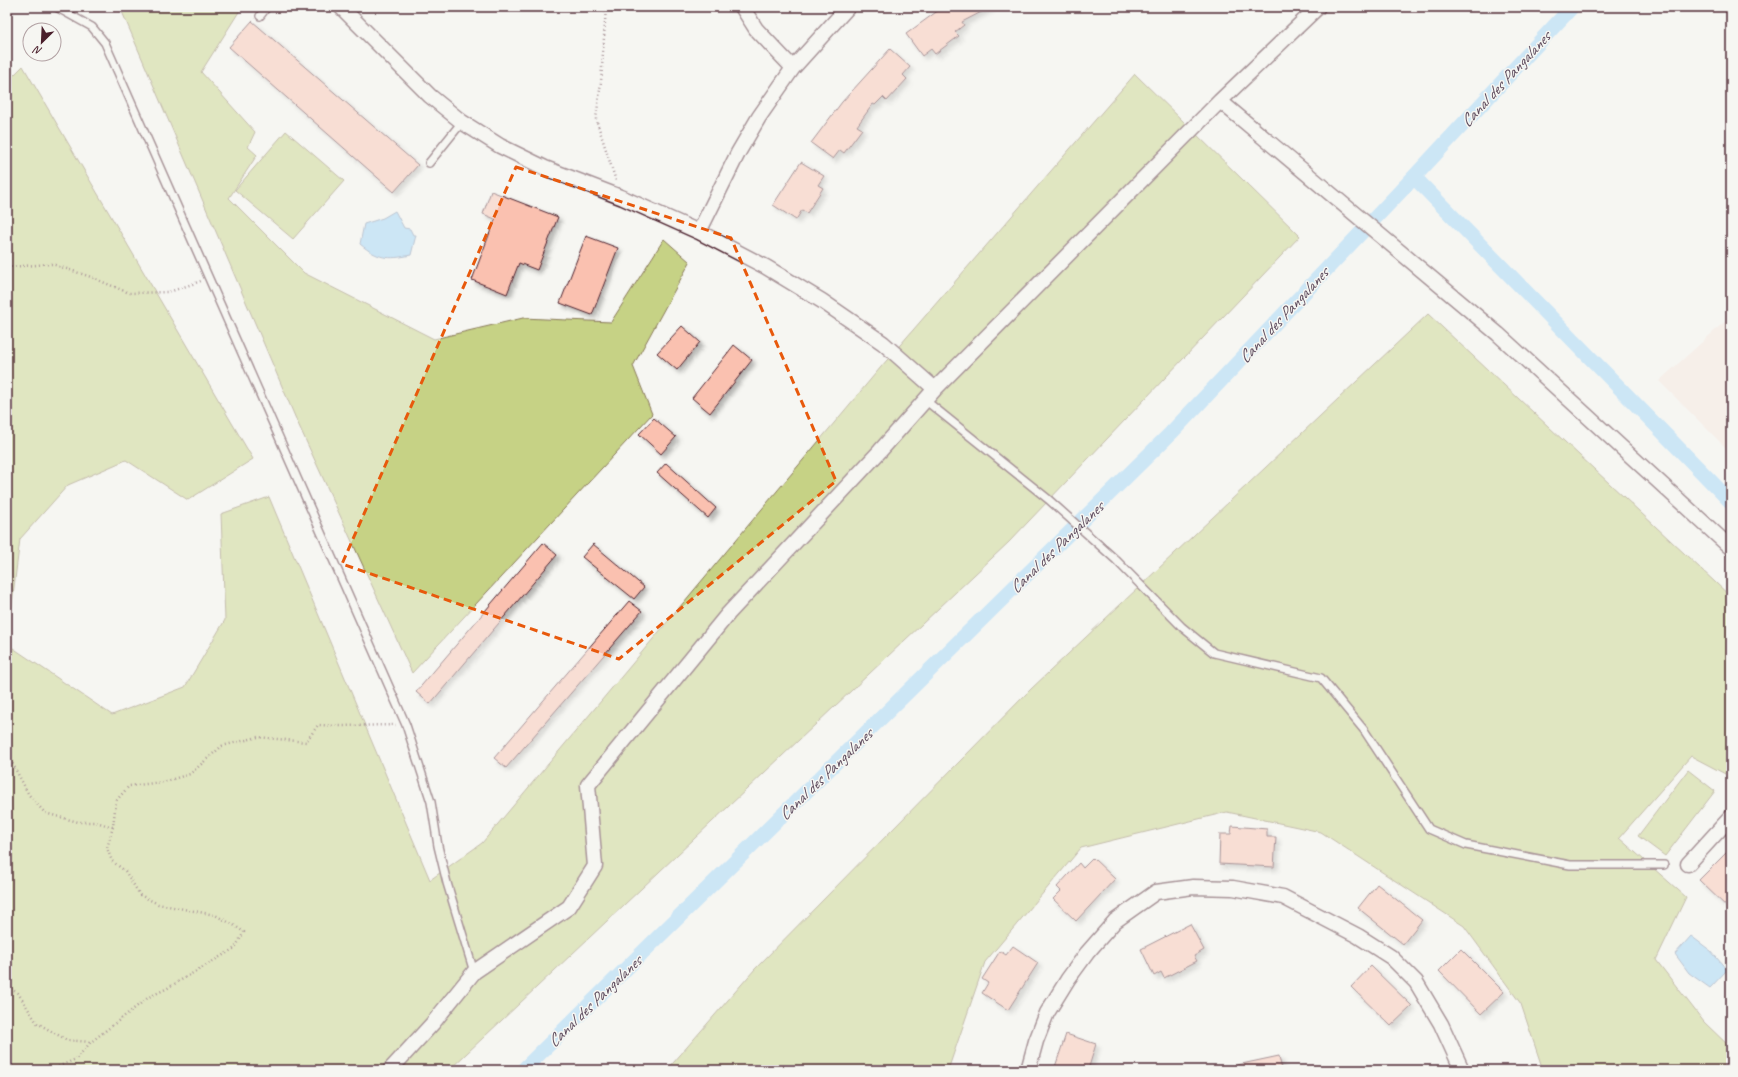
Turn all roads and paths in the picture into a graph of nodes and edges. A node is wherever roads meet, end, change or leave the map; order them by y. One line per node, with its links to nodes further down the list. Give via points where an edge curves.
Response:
1 (56, 7): 16 (lane, via 92,27 105,43)
2 (267, 7): 8 (lane)
3 (341, 7): 11 (street, via 430,96)
4 (606, 7): 13 (path, via 596,119 612,173)
5 (742, 7): 9 (street, via 756,29)
6 (848, 7): 9 (street)
7 (1318, 7): 10 (street)
8 (260, 16)
9 (793, 68): 14 (street, via 738,153)
10 (1220, 101): 17 (street); 19 (street, via 1498,334)
11 (462, 122): 12 (lane); 13 (street, via 500,146 545,168)
12 (429, 163)
13 (623, 198): 14 (street)
14 (699, 232): 17 (street, via 766,267 822,302 883,343)
15 (7, 268): 16 (path, via 52,264 129,293 169,292)
16 (209, 279): 20 (lane)
17 (935, 389): 18 (street)
18 (925, 400): 25 (lane, via 1048,499 1116,560 1182,627 1214,653 1321,678 1364,730 1429,829 1466,845 1570,865); 26 (street, via 728,614 588,785 595,866 569,907)
19 (1731, 548)
20 (406, 725): 23 (path, via 318,725 306,742 258,737 222,746 190,774 163,782 129,786 116,801); 26 (lane, via 431,802 447,883)
21 (7, 753): 23 (path, via 29,795 45,813 78,822 96,822)
22 (1731, 817): 24 (street)
23 (113, 828): 28 (path, via 107,848 112,861 125,871 140,895 158,904 215,915 244,932 235,948 166,990 149,997)
24 (1688, 864)
25 (1664, 865)
26 (474, 972): 30 (street, via 433,1023)
27 (7, 987): 28 (path, via 18,993 37,1023 67,1040)
28 (91, 1042): 29 (path, via 76,1059)
29 (51, 1070)
30 (390, 1070)
31 (1028, 1070): 32 (street, via 1047,1013 1087,953 1115,921 1156,892 1193,887 1233,888 1283,897 1358,936 1391,957 1416,982 1441,1024)
32 (1462, 1070)

